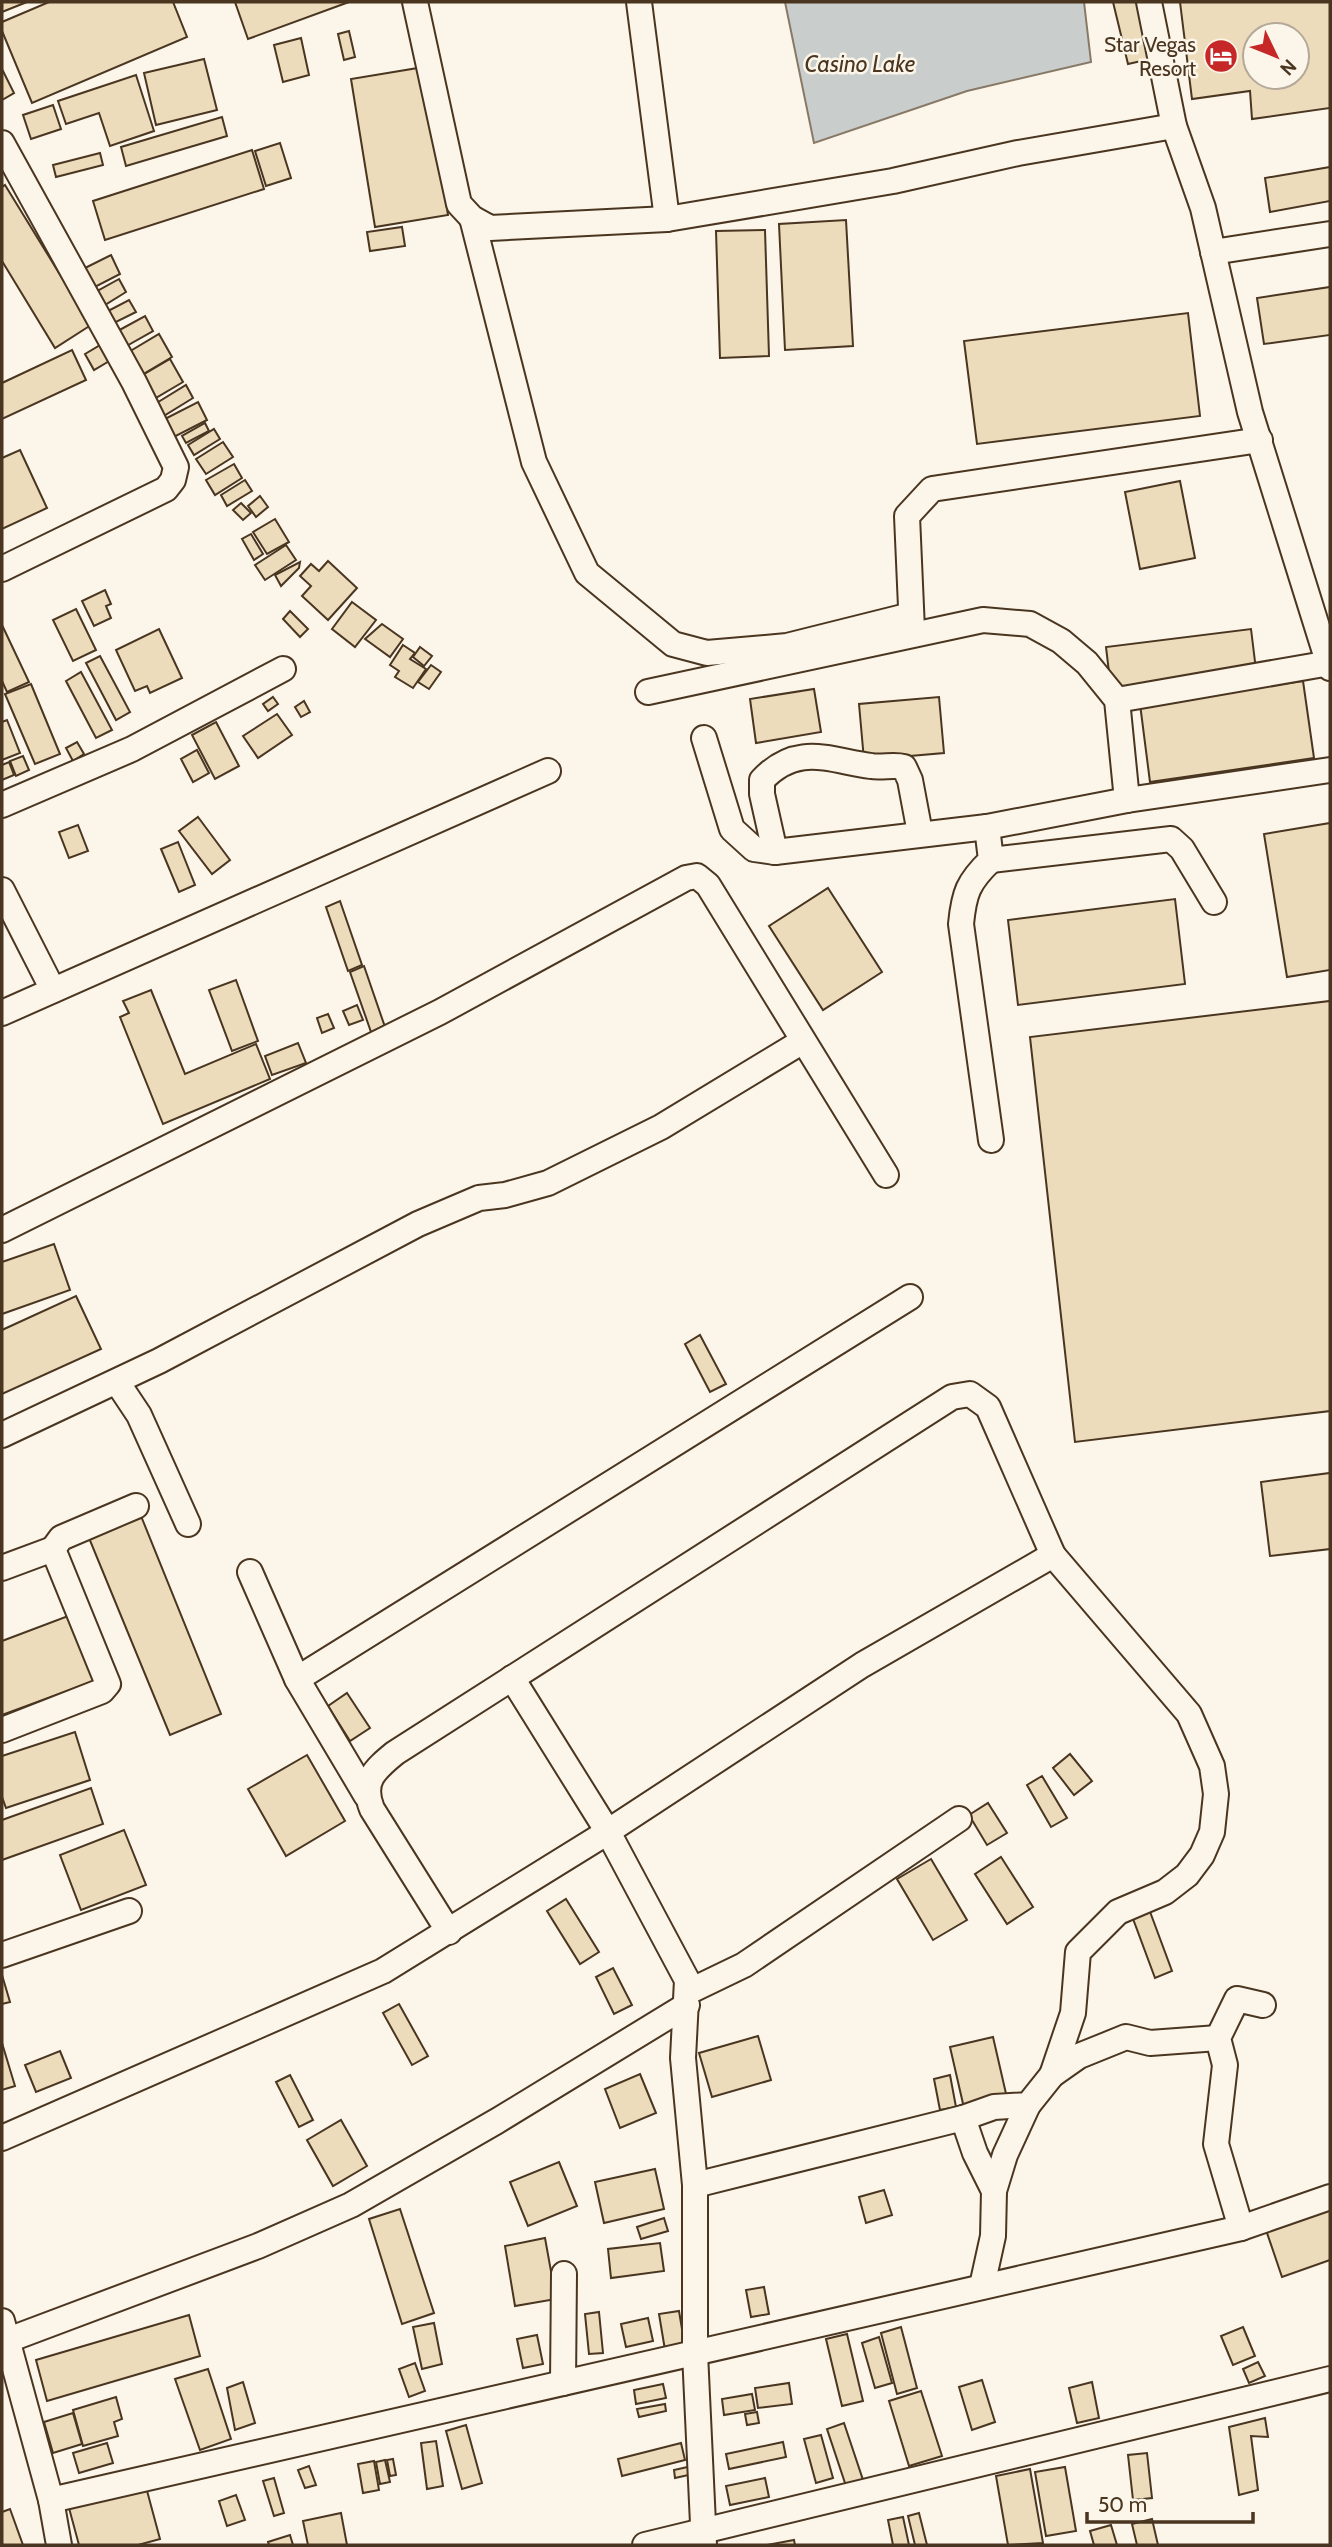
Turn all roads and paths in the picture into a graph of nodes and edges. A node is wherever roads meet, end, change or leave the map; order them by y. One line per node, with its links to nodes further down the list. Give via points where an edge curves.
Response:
1 (415, 2): 6 (street, via 460,205)
2 (639, 2): 7 (street)
3 (1149, 2): 4 (street)
4 (1174, 126): 7 (street); 9 (street)
5 (2, 143): 11 (street, via 176,467 166,489)
6 (472, 218): 7 (street, via 489,228); 12 (street, via 534,462 587,573 673,644 707,653 787,646)
7 (667, 219)
8 (1330, 234): 9 (street)
9 (1213, 252): 10 (street)
10 (1260, 440): 12 (street, via 932,489 907,516); 13 (street)
11 (2, 569)
12 (912, 625): 15 (street); 16 (street, via 983,620 1031,624 1087,663)
13 (1330, 665): 16 (street)
14 (283, 669): 21 (street, via 132,749)
15 (648, 692)
16 (1117, 700): 20 (street)
17 (704, 738): 24 (street, via 732,829 754,849)
18 (1330, 770): 20 (street)
19 (548, 771): 28 (street)
20 (1127, 800): 22 (street)
21 (2, 805)
22 (986, 827): 23 (street); 25 (street)
23 (920, 833): 24 (street); 24 (street, via 904,767 802,757 777,764 762,780)
24 (775, 852)
25 (991, 860): 27 (street, via 1171,839); 31 (street, via 963,896 961,924)
26 (2, 890): 28 (street)
27 (1214, 902)
28 (53, 990): 29 (street)
29 (2, 1013)
30 (803, 1041): 32 (street); 33 (street, via 708,885 697,876 686,878 440,1012); 35 (street, via 661,1127 548,1183 479,1198 418,1224)
31 (991, 1140)
32 (886, 1175)
33 (2, 1230)
34 (910, 1297): 44 (street)
35 (117, 1382): 36 (street); 38 (street, via 139,1415)
36 (2, 1435)
37 (136, 1506): 39 (street, via 61,1538)
38 (188, 1524)
39 (53, 1549): 41 (street); 45 (street, via 108,1684 102,1691)
40 (1053, 1555): 43 (street, via 988,1406 970,1394 952,1397); 48 (street, via 862,1665); 55 (street, via 1189,1714 1212,1766 1216,1794 1212,1832 1187,1875 1165,1892 1118,1912 1078,1952 1073,2013)
41 (2, 1568)
42 (250, 1572): 44 (street)
43 (512, 1678): 46 (street, via 389,1758 368,1780); 48 (street)
44 (297, 1679): 46 (street)
45 (2, 1730)
46 (366, 1795): 50 (street)
47 (959, 1819): 52 (street, via 744,1965)
48 (608, 1832): 50 (street); 52 (street, via 678,1960)
49 (130, 1910): 51 (street)
50 (449, 1932): 58 (street, via 326,1998)
51 (2, 1955)
52 (687, 1998): 59 (street, via 683,2058); 65 (street, via 497,2121 351,2205 245,2251)
53 (1263, 2005): 54 (street, via 1237,2000)
54 (1218, 2038): 55 (street, via 1150,2043 1126,2037 1079,2056); 62 (street, via 1225,2065 1216,2144)
55 (1052, 2075): 56 (street)
56 (1028, 2105): 57 (street, via 994,2107); 60 (street)
57 (963, 2118): 59 (street); 60 (street)
58 (2, 2138)
59 (695, 2185): 66 (street)
60 (994, 2191): 64 (street, via 993,2236)
61 (1330, 2197): 62 (street)
62 (1241, 2228): 64 (street)
63 (564, 2274): 68 (street)
64 (982, 2286): 66 (street)
65 (5, 2331): 69 (street)
66 (695, 2353): 68 (street); 70 (street)
67 (1330, 2379): 70 (street)
68 (563, 2383): 69 (street)
69 (51, 2500): 71 (street)
70 (704, 2539): 72 (street)
71 (60, 2545)
72 (645, 2545)

